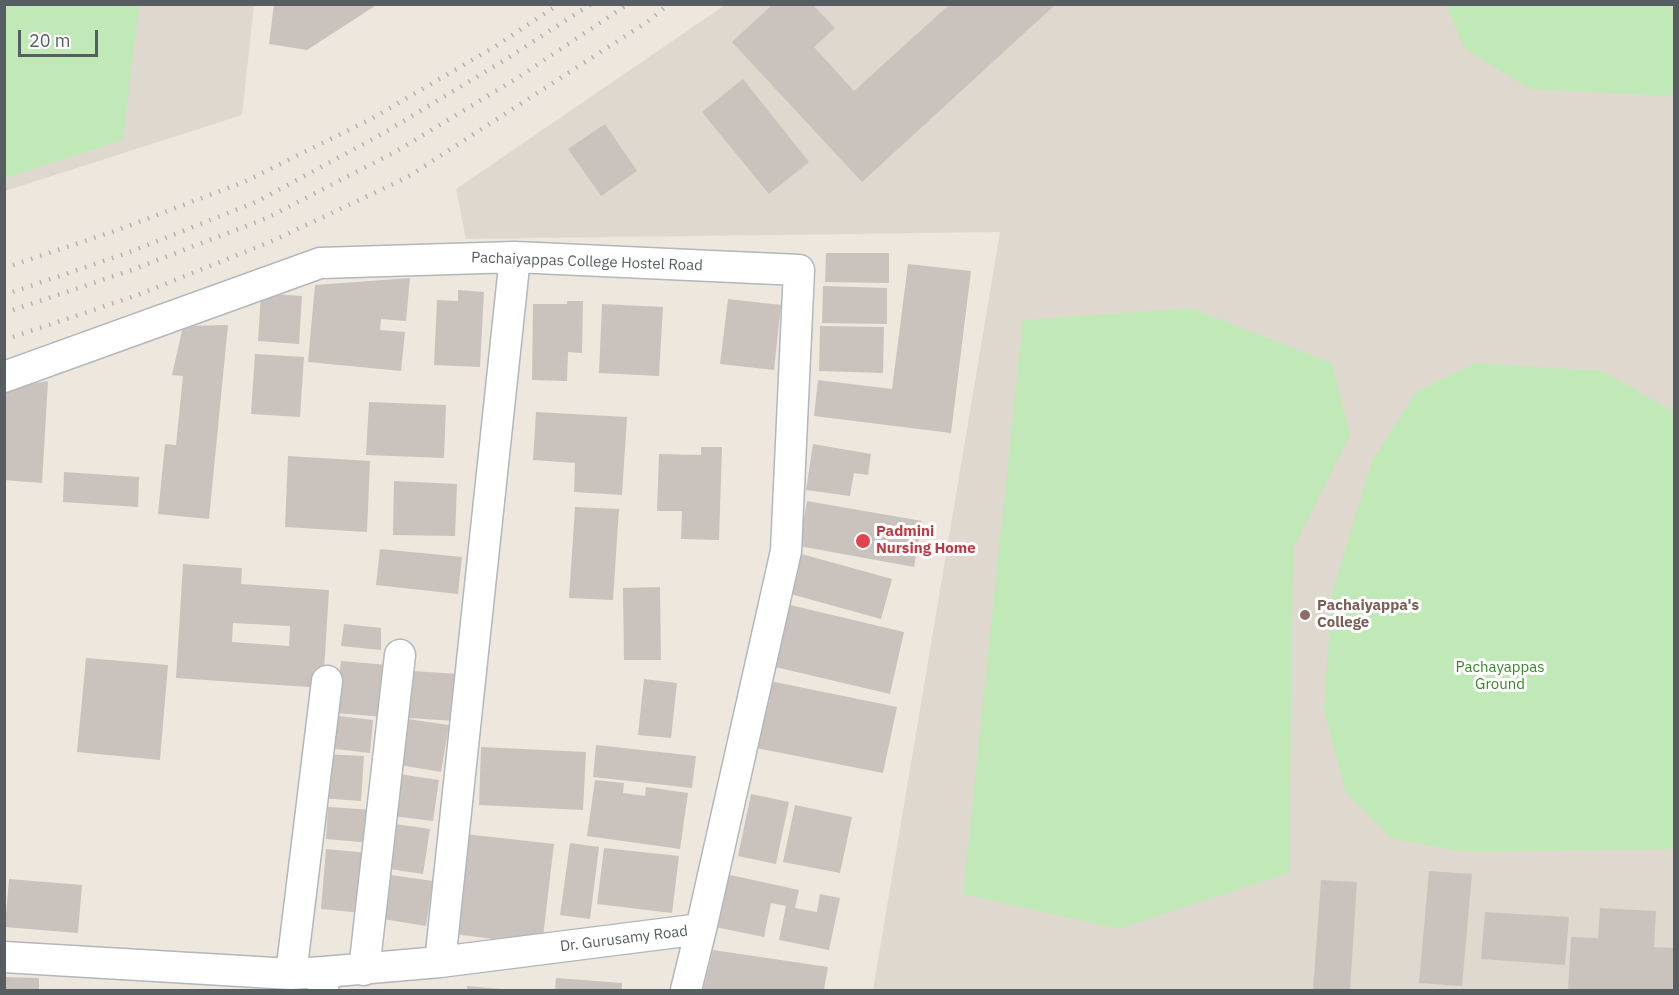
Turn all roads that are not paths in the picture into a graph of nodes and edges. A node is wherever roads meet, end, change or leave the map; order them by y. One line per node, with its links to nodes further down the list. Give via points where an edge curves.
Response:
1 (515, 257): 2 (street, Pachaiyappas College Hostel Road, via 320,263); 3 (street, Pachaiyappas College Hostel Road, via 799,270); 8 (street)
2 (4, 377)
3 (786, 551): 6 (street, Dr. Gurusamy Road)
4 (400, 655): 9 (street)
5 (327, 681): 10 (street)
6 (701, 929): 8 (street, Dr. Gurusamy Road); 12 (street)
7 (4, 957): 10 (street, Dr. Gurusamy Road)
8 (440, 962): 9 (street, Dr. Gurusamy Road)
9 (364, 970): 11 (street, Dr. Gurusamy Road)
10 (291, 974): 11 (street, Dr. Gurusamy Road)
11 (324, 981)
12 (686, 990)

